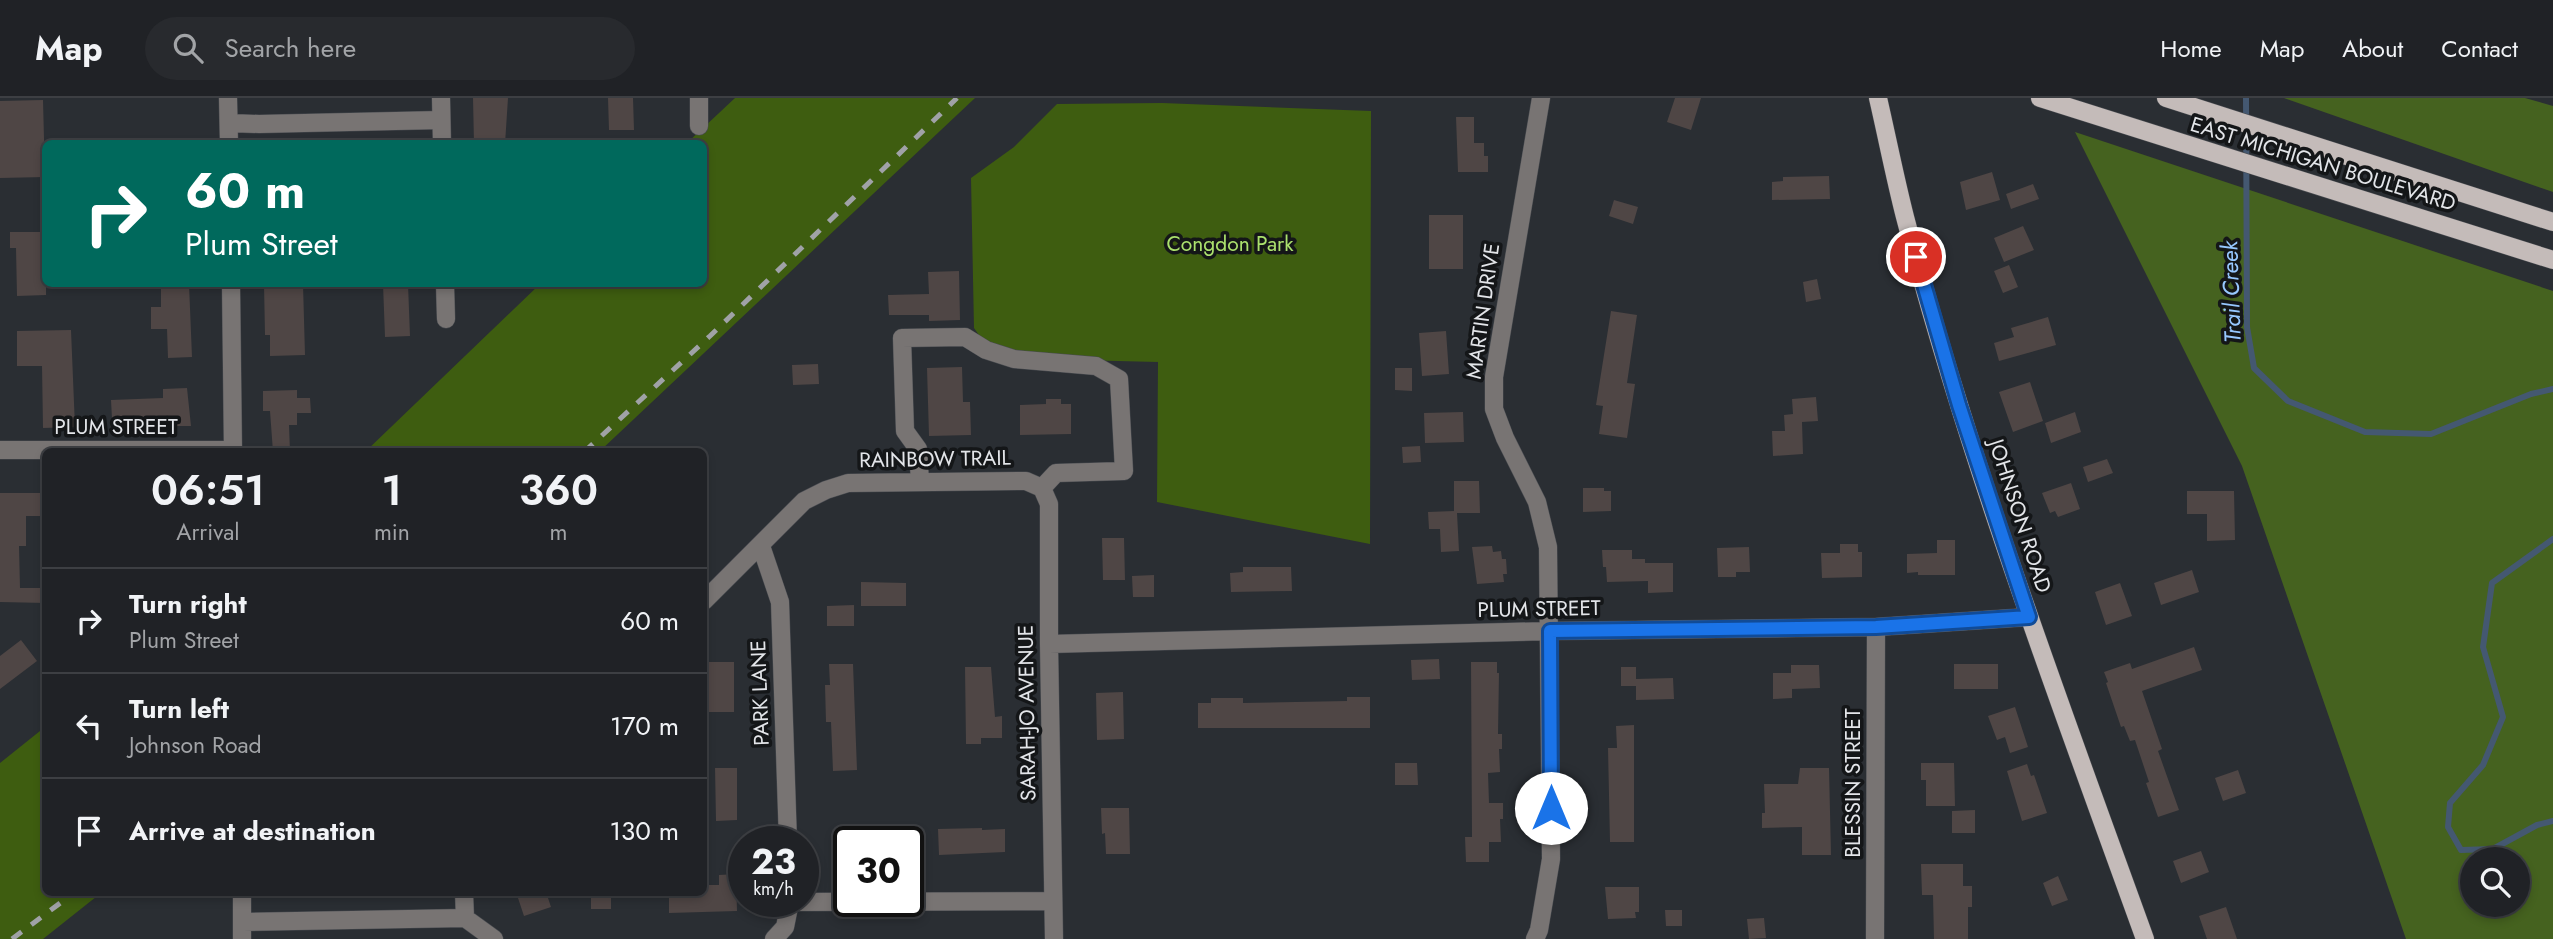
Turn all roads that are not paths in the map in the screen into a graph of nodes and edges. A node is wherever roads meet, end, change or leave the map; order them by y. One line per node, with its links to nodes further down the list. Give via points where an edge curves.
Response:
1 (228, 98): 9 (street)
2 (441, 98): 8 (street)
3 (699, 98): 10 (street)
4 (1541, 98): 27 (street, MARTIN DRIVE, via 1494,377 1494,408 1537,502 1548,547)
5 (1878, 98): 25 (main road, JOHNSON ROAD, via 1905,216 1959,405)
6 (2040, 98): 14 (main road, EAST MICHIGAN BOULEVARD)
7 (2166, 98): 13 (main road, EAST MICHIGAN BOULEVARD)
8 (441, 120): 9 (street); 12 (street)
9 (229, 123): 11 (street)
10 (699, 126)
11 (229, 140)
12 (442, 140)
13 (2553, 222)
14 (2553, 260)
15 (231, 287): 18 (street)
16 (445, 287): 17 (street)
17 (446, 320)
18 (233, 448)
19 (0, 450): 20 (street, PLUM STREET)
20 (42, 450)
21 (920, 482): 22 (street, RAINBOW TRAIL, via 1026,481); 22 (street, via 918,449 905,431 902,338 965,338 1014,359 1096,366 1119,379 1124,471 1056,473); 23 (street, RAINBOW TRAIL, via 848,483 826,490 804,501)
22 (1042, 488): 28 (street, SARAH-JO AVENUE, via 1049,504)
23 (761, 545): 24 (street, RAINBOW TRAIL); 29 (street, PARK LANE, via 780,603)
24 (707, 598)
25 (2029, 617): 26 (street, PLUM STREET); 42 (main road, JOHNSON ROAD)
26 (1876, 627): 27 (street, PLUM STREET); 41 (street, BLESSIN STREET)
27 (1550, 631): 28 (street, PLUM STREET); 40 (street, MARTIN DRIVE, via 1551,859)
28 (1049, 644): 32 (street, SARAH-JO AVENUE)
29 (787, 826)
30 (242, 896): 36 (street)
31 (464, 896): 35 (street)
32 (1053, 901): 33 (street); 39 (street, SARAH-JO AVENUE)
33 (819, 902)
34 (787, 917): 38 (street)
35 (465, 918): 36 (street); 37 (street)
36 (242, 931)
37 (494, 939)
38 (774, 939)
39 (1054, 939)
40 (1535, 939)
41 (1875, 939)
42 (2145, 939)

